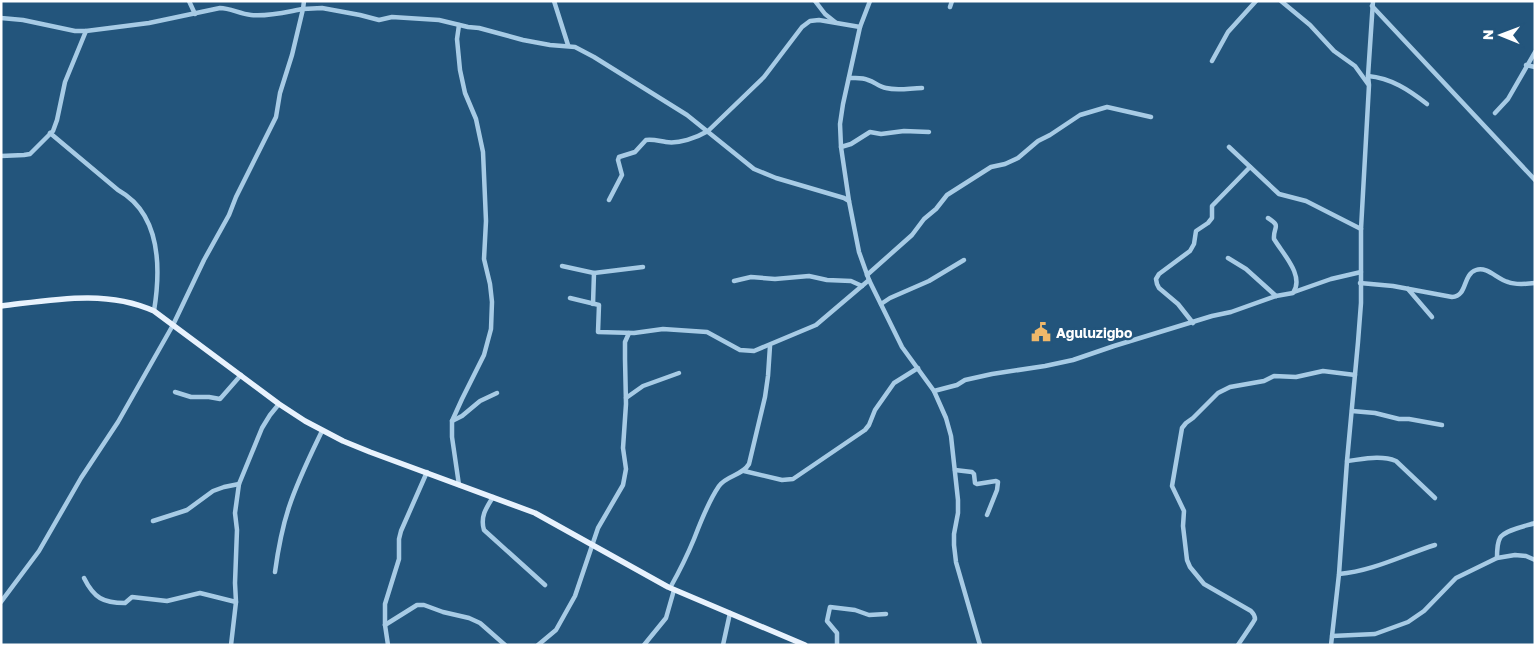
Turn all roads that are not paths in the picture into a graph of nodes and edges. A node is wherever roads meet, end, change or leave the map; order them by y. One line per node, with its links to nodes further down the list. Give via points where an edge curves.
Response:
1 (189, 1): 12 (street)
2 (304, 1): 11 (street)
3 (554, 1): 18 (street)
4 (815, 1): 14 (street)
5 (870, 1): 16 (street)
6 (952, 1): 10 (street)
7 (1256, 1): 20 (street, via 1228,32)
8 (1281, 1): 25 (street, via 1334,51 1355,66)
9 (1372, 4): 23 (street); 37 (street)
10 (950, 7)
11 (303, 9): 12 (street, via 257,16 226,8); 15 (street, via 322,8 379,20 392,17 439,20); 63 (street, via 276,116)
12 (195, 14): 17 (street)
13 (1, 18): 17 (street)
14 (836, 23): 16 (street); 30 (street, via 810,21 802,27 764,76)
15 (459, 25): 18 (street); 76 (street, via 460,70 483,152 484,259 492,302 491,329 484,355)
16 (860, 27): 24 (street)
17 (86, 31): 32 (street, via 65,82 55,128)
18 (568, 46): 30 (street, via 594,57)
19 (1535, 52): 21 (street)
20 (1212, 61)
21 (1526, 65): 22 (street); 28 (street, via 1508,99)
22 (1535, 67)
23 (1368, 76): 25 (street); 27 (street, via 1383,77 1408,89)
24 (849, 78): 26 (street, via 861,77 890,89); 33 (street, via 840,124)
25 (1369, 85): 41 (street)
26 (922, 88)
27 (1428, 104)
28 (1495, 114)
29 (1151, 117): 48 (street, via 1107,107 1080,115 1038,141 1018,158 991,167 947,195)
30 (708, 131): 38 (street, via 679,141 646,140 634,152 619,157 622,175); 39 (street, via 754,169)
31 (929, 132): 33 (street, via 870,132)
32 (50, 133): 35 (street, via 30,154); 60 (street, via 129,196 144,213 158,262)
33 (840, 147): 39 (street)
34 (1229, 147): 36 (street)
35 (1, 156)
36 (1250, 167): 41 (street, via 1280,194 1306,201); 62 (street, via 1212,206 1212,218 1196,231 1190,251 1156,279 1159,288)
37 (1535, 180)
38 (609, 200)
39 (848, 201): 48 (street)
40 (1268, 218): 54 (street, via 1276,223 1274,239 1296,274)
41 (1361, 229): 46 (street)
42 (1228, 258): 55 (street)
43 (964, 260): 58 (street)
44 (562, 266): 47 (street)
45 (642, 266): 47 (street)
46 (1360, 272): 50 (street); 54 (street)
47 (594, 273): 57 (street)
48 (868, 278): 52 (street); 58 (street)
49 (734, 281): 52 (street, via 751,277 809,276 851,281)
50 (1360, 283): 53 (street); 69 (street)
51 (1535, 283): 53 (street, via 1510,283 1485,270 1476,270 1470,274 1458,297)
52 (862, 286): 65 (street, via 816,326)
53 (1408, 289): 61 (street)
54 (1294, 292): 55 (street)
55 (1276, 296): 62 (street)
56 (570, 298): 57 (street)
57 (593, 304): 64 (street, via 599,305 598,332)
58 (881, 304): 66 (street, via 902,347)
59 (1, 306): 60 (main road, via 95,298 128,301)
60 (154, 312): 63 (main road)
61 (1432, 317)
62 (1193, 322): 70 (street, via 1073,360 965,380)
63 (173, 325): 68 (main road); 99 (street, via 39,551)
64 (629, 332): 65 (street, via 677,329 707,332 733,347 748,351); 73 (street, via 624,359)
65 (770, 346): 81 (street, via 764,397 751,458)
66 (918, 368): 70 (street); 81 (street, via 894,382 866,430 793,479 782,480)
67 (679, 373): 73 (street, via 643,386)
68 (241, 375): 71 (street, via 220,399); 74 (main road)
69 (1355, 375): 75 (street); 114 (street, via 1324,371 1296,377 1274,376 1230,387 1218,393 1182,428 1172,486 1184,511 1187,560 1204,584 1251,611 1254,616)
70 (934, 391): 80 (street, via 951,436)
71 (174, 392)
72 (497, 393): 76 (street)
73 (626, 398): 90 (street, via 624,479)
74 (280, 404): 78 (main road); 83 (street, via 262,428)
75 (1352, 411): 77 (street); 79 (street)
76 (452, 421): 84 (street)
77 (1442, 425)
78 (322, 431): 82 (main road); 94 (street, via 289,508)
79 (1347, 461): 86 (street, via 1389,458); 95 (street)
80 (955, 470): 87 (street, via 972,472 977,484 998,482); 113 (street, via 958,513 954,534 956,562)
81 (744, 471): 98 (street, via 720,484)
82 (427, 472): 84 (main road); 103 (street, via 401,531 400,559 385,604)
83 (239, 484): 88 (street, via 224,486 187,510); 100 (street, via 235,513)
84 (459, 485): 85 (main road)
85 (493, 498): 90 (main road, via 535,513); 97 (street, via 486,508 484,530)
86 (1435, 498)
87 (986, 516)
88 (153, 521)
89 (1535, 523): 92 (street, via 1502,535)
90 (592, 545): 98 (main road); 108 (street, via 575,596 556,630)
91 (1435, 545): 95 (street, via 1366,570)
92 (1497, 558): 93 (street, via 1515,555); 104 (street, via 1456,578 1424,611 1408,622 1374,634)
93 (1535, 560)
94 (275, 572)
95 (1339, 574): 104 (street)
96 (84, 578): 100 (street, via 97,596 114,603 125,603 132,597 167,601 200,593)
97 (545, 584)
98 (672, 589): 101 (main road); 109 (street, via 666,618)
99 (1, 602)
100 (236, 602): 105 (street)
101 (730, 613): 110 (street); 111 (main road)
102 (886, 614): 112 (street, via 869,615 830,607 827,621 837,633)
103 (385, 625): 106 (street); 107 (street, via 417,605 424,605 469,618)
104 (1332, 636): 115 (street)
105 (231, 645)
106 (388, 645)
107 (505, 645)
108 (538, 645)
109 (644, 645)
110 (723, 645)
111 (805, 645)
112 (837, 645)
113 (980, 645)
114 (1238, 645)
115 (1331, 645)

